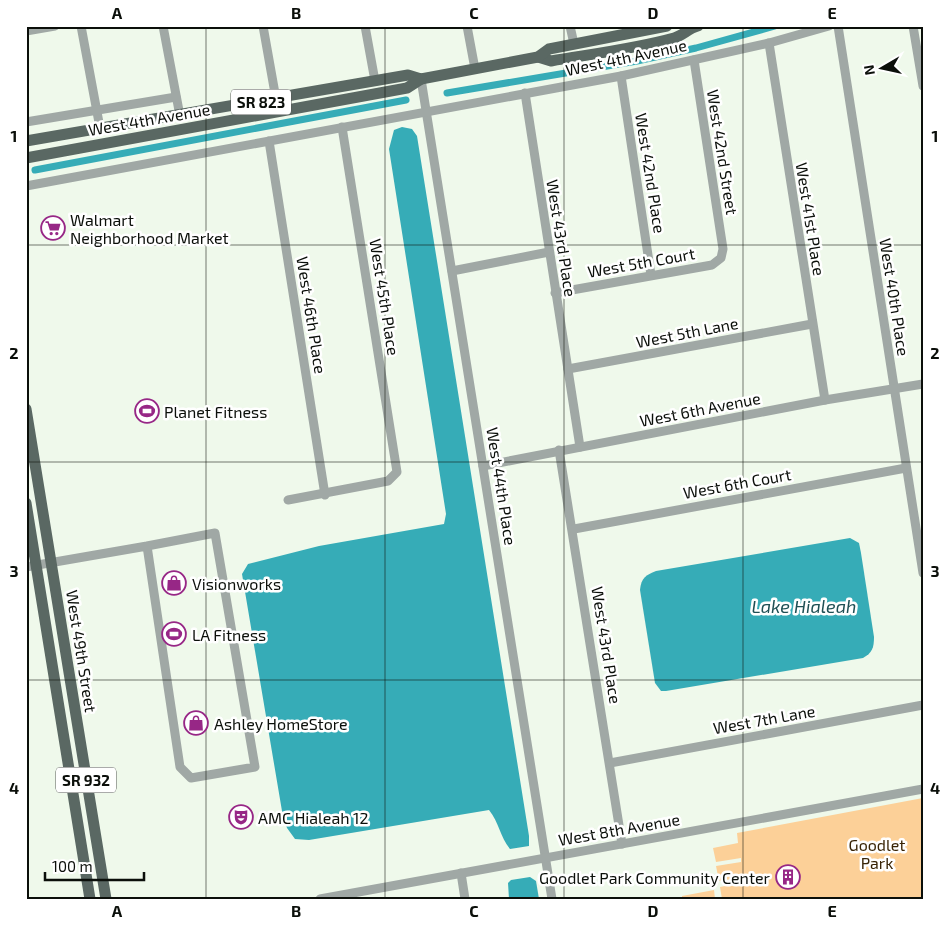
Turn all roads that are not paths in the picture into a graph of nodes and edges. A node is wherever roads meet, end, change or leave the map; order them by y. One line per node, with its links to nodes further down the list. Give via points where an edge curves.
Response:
1 (55, 26): 13 (street)
2 (81, 26): 26 (street)
3 (163, 26): 24 (street)
4 (262, 26): 25 (street)
5 (365, 26): 21 (street)
6 (467, 26): 18 (street)
7 (570, 26): 15 (street)
8 (667, 26): 15 (main road, West 4th Avenue / SR 823)
9 (830, 26): 14 (street, West 4th Avenue)
10 (838, 26): 46 (street, West 40th Place)
11 (913, 26): 22 (street)
12 (690, 27): 16 (main road, West 4th Avenue / SR 823, via 676,37 656,42 551,61)
13 (26, 31)
14 (769, 43): 17 (street, West 4th Avenue); 43 (street, West 41st Place)
15 (574, 44): 16 (main road, West 4th Avenue / SR 823, via 550,49)
16 (538, 57): 18 (main road, West 4th Avenue / SR 823)
17 (694, 60): 19 (street, West 4th Avenue); 38 (street, West 42nd Street)
18 (476, 68): 20 (main road, West 4th Avenue / SR 823)
19 (621, 76): 23 (street, West 4th Avenue); 41 (street, West 42nd Place)
20 (422, 78): 21 (main road, West 4th Avenue / SR 823, via 408,75); 27 (street, West 44th Place); 28 (main road, West 4th Avenue / SR 823, via 407,88)
21 (375, 81): 25 (main road, West 4th Avenue / SR 823)
22 (923, 86)
23 (525, 93): 27 (street, West 4th Avenue); 39 (street, West 43rd Place)
24 (176, 97): 26 (street); 29 (street)
25 (276, 99): 28 (main road, via 271,109); 29 (main road, West 4th Avenue / SR 823)
26 (96, 110): 30 (street); 32 (street)
27 (427, 111): 31 (street, West 4th Avenue); 40 (street, West 44th Place)
28 (263, 114): 33 (main road, West 4th Avenue / SR 823)
29 (180, 116): 32 (main road, West 4th Avenue / SR 823); 33 (main road)
30 (26, 122)
31 (342, 127): 34 (street, West 4th Avenue); 53 (street, West 45th Place, via 397,472 388,482)
32 (100, 128): 35 (main road, West 4th Avenue / SR 823)
33 (165, 132): 36 (main road, West 4th Avenue / SR 823)
34 (269, 140): 37 (street, West 4th Avenue); 53 (street, West 46th Place)
35 (26, 141)
36 (26, 158)
37 (26, 186)
38 (723, 249): 41 (street, West 5th Court, via 721,258 712,265)
39 (549, 252): 40 (street); 42 (street, West 43rd Place)
40 (452, 271): 51 (street, West 44th Place)
41 (651, 275): 42 (street, West 5th Court)
42 (556, 293): 44 (street, West 43rd Place)
43 (812, 324): 44 (street, West 5th Lane); 47 (street, West 41st Place)
44 (568, 370): 49 (street, West 43rd Place)
45 (923, 384): 46 (street, West 6th Avenue)
46 (894, 390): 47 (street, West 6th Avenue); 52 (street, West 40th Place)
47 (825, 400): 49 (street, West 6th Avenue)
48 (26, 409): 58 (main road, West 49th Street / SR 932)
49 (580, 447): 50 (street, West 6th Avenue)
50 (559, 450): 51 (street, West 6th Avenue); 56 (street, West 43rd Place)
51 (483, 466): 69 (street, West 44th Place)
52 (906, 468): 56 (street, West 6th Court); 60 (street, West 40th Place)
53 (325, 495): 54 (street)
54 (288, 500)
55 (26, 504): 59 (main road, West 49th Street / SR 932)
56 (574, 529): 65 (street, West 43rd Place)
57 (147, 546): 57 (street, via 216,532 255,767 191,778 180,767); 58 (street)
58 (51, 562): 59 (street); 63 (main road, West 49th Street / SR 932)
59 (31, 566): 61 (main road, West 49th Street / SR 932)
60 (923, 573)
61 (58, 702): 63 (main road, via 68,736); 64 (main road, West 49th Street / SR 932)
62 (923, 705): 65 (street, West 7th Lane)
63 (80, 742): 66 (main road, West 49th Street / SR 932)
64 (65, 744): 66 (main road, via 77,755); 71 (main road, West 49th Street / SR 932)
65 (610, 763): 68 (street, West 43rd Place)
66 (87, 784): 72 (main road, West 49th Street / SR 932)
67 (923, 789): 68 (street, West 8th Avenue)
68 (622, 844): 69 (street, West 8th Avenue)
69 (546, 858): 70 (street, West 8th Avenue); 75 (street, West 44th Place)
70 (461, 873): 73 (street, West 8th Avenue); 74 (street)
71 (90, 899)
72 (106, 899)
73 (320, 899)
74 (465, 899)
75 (552, 899)

